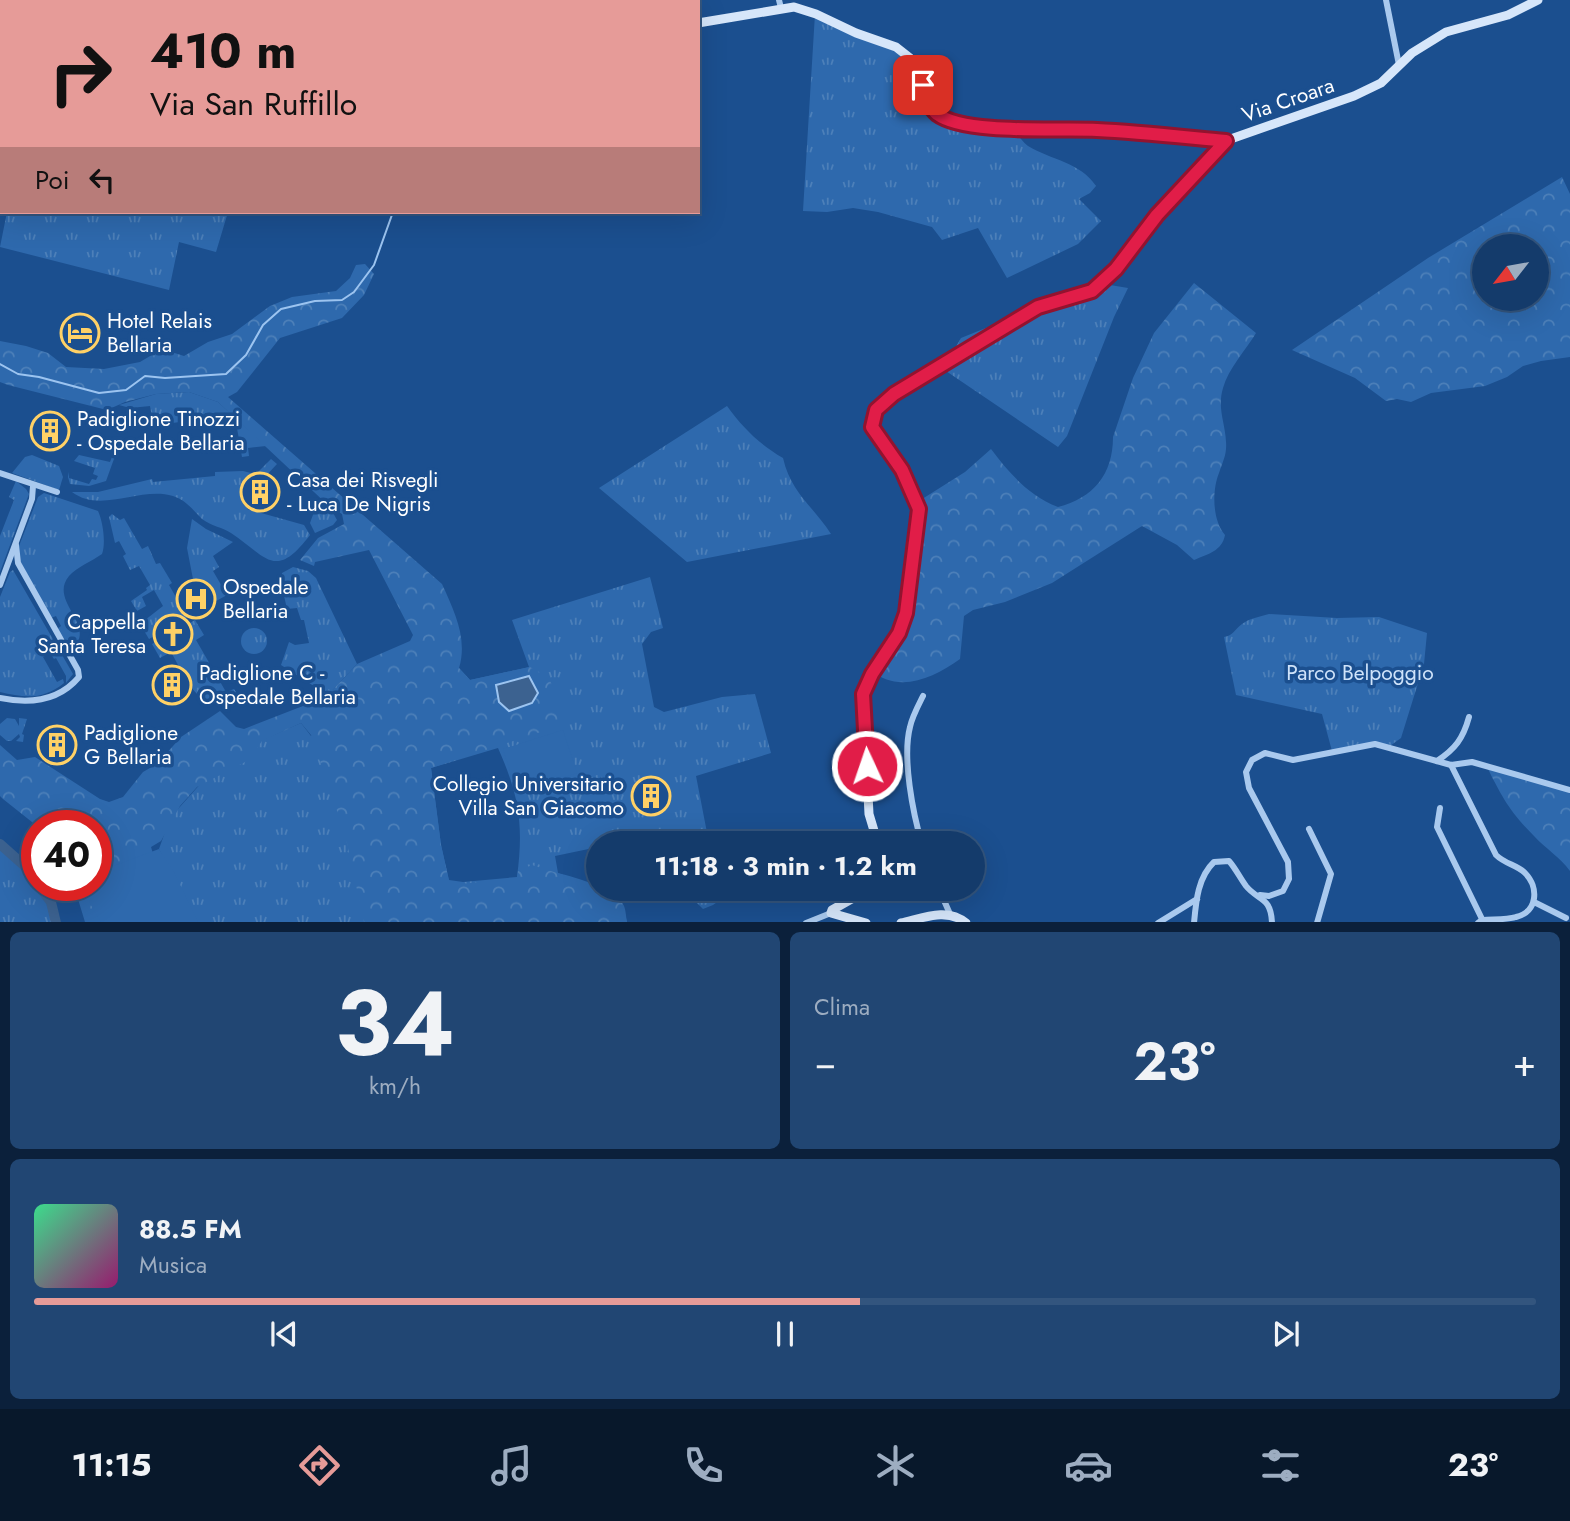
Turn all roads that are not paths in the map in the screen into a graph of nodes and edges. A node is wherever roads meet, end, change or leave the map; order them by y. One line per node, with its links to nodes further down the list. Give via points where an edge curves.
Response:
1 (1386, 0): 5 (street)
2 (1538, 0): 5 (street, Via Croara, via 1508,15 1446,32 1412,53)
3 (780, 4): 4 (street, Via Croara); 6 (street, Via Croara, via 895,47 920,72 926,99 937,114 960,123 993,129 1098,130)
4 (700, 23)
5 (1400, 67): 6 (street, Via Croara, via 1354,96)
6 (1226, 141): 22 (street, via 1092,291 1038,307 894,394 876,410 872,427 902,470 919,509 906,613 863,694 869,814)
7 (0, 473): 8 (street)
8 (33, 486): 9 (street); 10 (street)
9 (57, 492)
10 (16, 545): 11 (street); 12 (street)
11 (7, 567): 12 (street); 13 (street)
12 (22, 572): 15 (street, via 79,677 44,700)
13 (0, 585)
14 (923, 696): 23 (street, via 908,741)
15 (0, 698)
16 (1469, 717): 17 (street, via 1455,749)
17 (1437, 761): 18 (street); 24 (street, via 1375,744 1293,760 1265,753 1252,760 1246,772 1249,788 1288,862 1289,879 1283,891)
18 (1451, 765): 19 (street, via 1472,762); 28 (street, via 1496,855 1531,881)
19 (1570, 789)
20 (1440, 808): 32 (street, via 1437,827)
21 (1309, 829): 40 (street, via 1331,874)
22 (874, 831)
23 (919, 831)
24 (1260, 895): 25 (street, via 1247,887 1229,861 1214,862 1204,872); 39 (street)
25 (1197, 899): 37 (street); 38 (street)
26 (847, 901): 29 (street)
27 (944, 901): 30 (street)
28 (1534, 902): 31 (street); 32 (street, via 1517,917)
29 (831, 913): 33 (street); 34 (street)
30 (950, 914): 35 (street); 36 (street)
31 (1566, 918)
32 (1481, 921)
33 (806, 922)
34 (866, 922)
35 (901, 922)
36 (967, 922)
37 (1158, 922)
38 (1194, 922)
39 (1272, 922)
40 (1317, 922)

